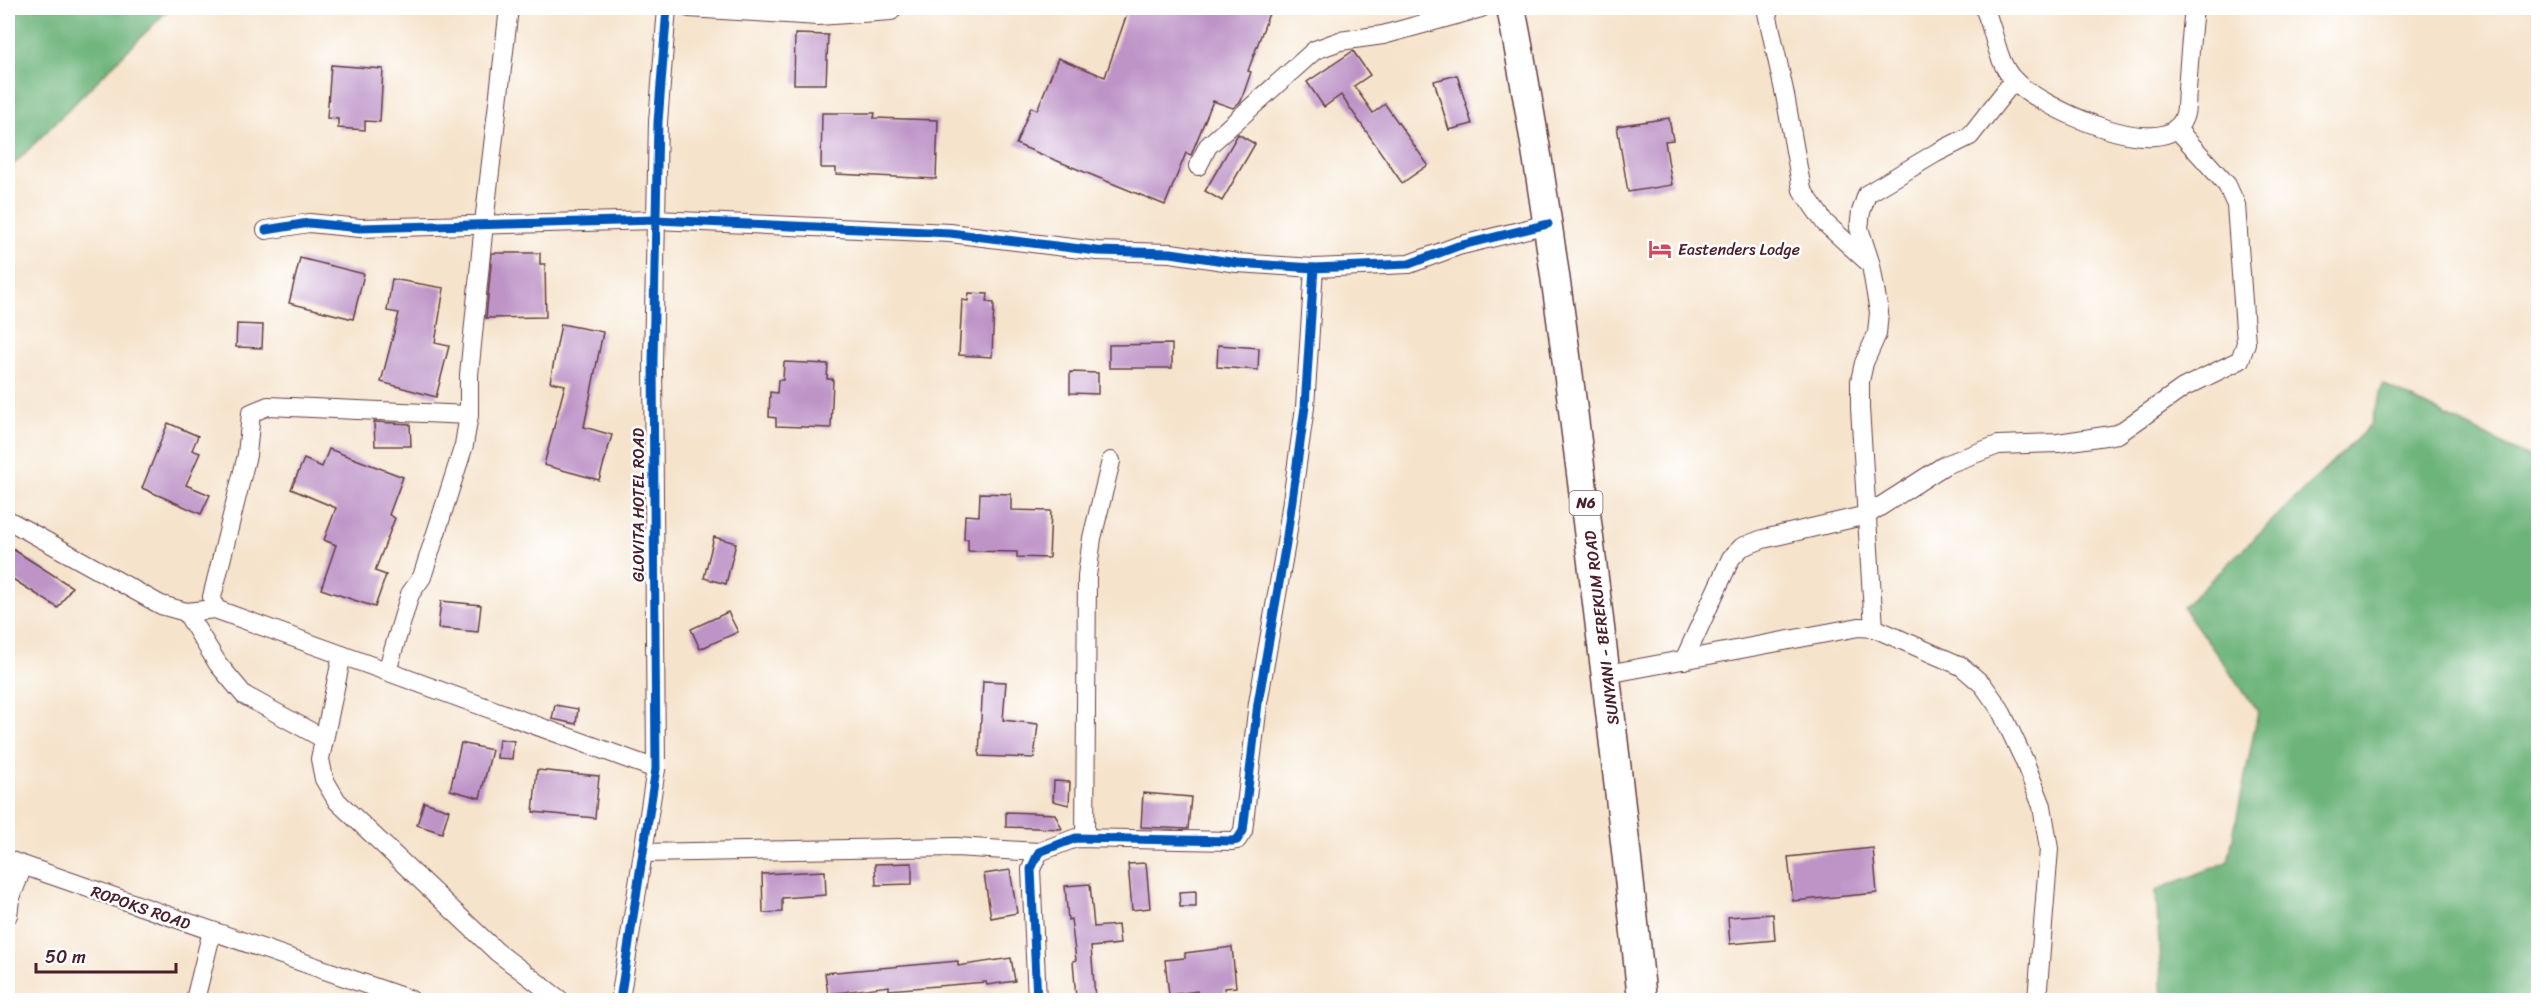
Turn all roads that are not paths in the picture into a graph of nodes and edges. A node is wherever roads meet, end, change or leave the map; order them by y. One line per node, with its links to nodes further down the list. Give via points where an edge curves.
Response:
1 (509, 8): 14 (street)
2 (667, 8): 13 (street, GLOVITA HOTEL ROAD, via 658,122)
3 (689, 8): 4 (street, via 818,16)
4 (893, 8)
5 (1481, 8): 12 (street, via 1383,35 1340,40 1315,50 1209,147)
6 (1512, 8): 15 (main road, SUNYANI - BEREKUM ROAD / N6)
7 (1766, 8): 17 (street, via 1802,190 1825,223)
8 (1984, 8): 10 (street, via 2006,69)
9 (2194, 8): 11 (street, via 2184,118)
10 (2014, 80): 11 (street, via 2057,109 2090,125 2153,136 2168,134); 17 (street, via 1970,136 1867,194 1859,228)
11 (2176, 128): 21 (street, via 2227,185 2236,205 2246,343 2240,360 2183,388 2118,434 2058,443 1998,445 1945,465)
12 (1198, 166)
13 (656, 220): 14 (street); 18 (street, via 950,233 1097,251 1171,253 1237,263); 31 (street, GLOVITA HOTEL ROAD)
14 (484, 223): 16 (street, via 360,228 309,223); 19 (street, via 469,375)
15 (1548, 224): 18 (street, via 1458,246 1409,264); 29 (main road, SUNYANI - BEREKUM ROAD / N6)
16 (266, 230)
17 (1871, 265): 21 (street, via 1879,312 1877,334 1864,363 1860,390)
18 (1314, 268): 32 (street, via 1305,408 1258,703 1243,831 1232,841)
19 (469, 415): 23 (street, via 268,406 251,413 247,455 212,597); 28 (street, via 464,445 422,577 410,594)
20 (1111, 461): 32 (street, via 1087,576)
21 (1867, 515): 25 (street); 27 (street, via 1743,547 1731,558)
22 (8, 520): 24 (street, via 161,605)
23 (215, 609): 24 (street); 26 (street)
24 (186, 612): 30 (street, via 218,664 244,695)
25 (1874, 628): 27 (street, via 1859,627); 45 (street, via 1961,666 1983,685 2000,709 2024,760 2042,807 2049,849)
26 (342, 655): 28 (street); 30 (street)
27 (1684, 660): 29 (street)
28 (387, 671): 31 (street)
29 (1607, 675): 44 (main road, SUNYANI - BEREKUM ROAD / N6)
30 (324, 739): 41 (street, via 320,759 324,779 336,801 497,952)
31 (656, 769): 34 (street, GLOVITA HOTEL ROAD)
32 (1085, 838): 33 (street)
33 (1039, 852): 34 (street, via 956,847); 43 (street, via 1031,869)
34 (643, 854): 42 (street, GLOVITA HOTEL ROAD)
35 (15, 863): 36 (street); 37 (street, ROPOKS ROAD)
36 (8, 915)
37 (212, 932): 38 (street, ROPOKS ROAD); 39 (street)
38 (392, 997): 40 (street, ROPOKS ROAD)
39 (195, 1000)
40 (411, 1000)
41 (560, 1000)
42 (620, 1000)
43 (1037, 1000)
44 (1642, 1000)
45 (2037, 1000)

